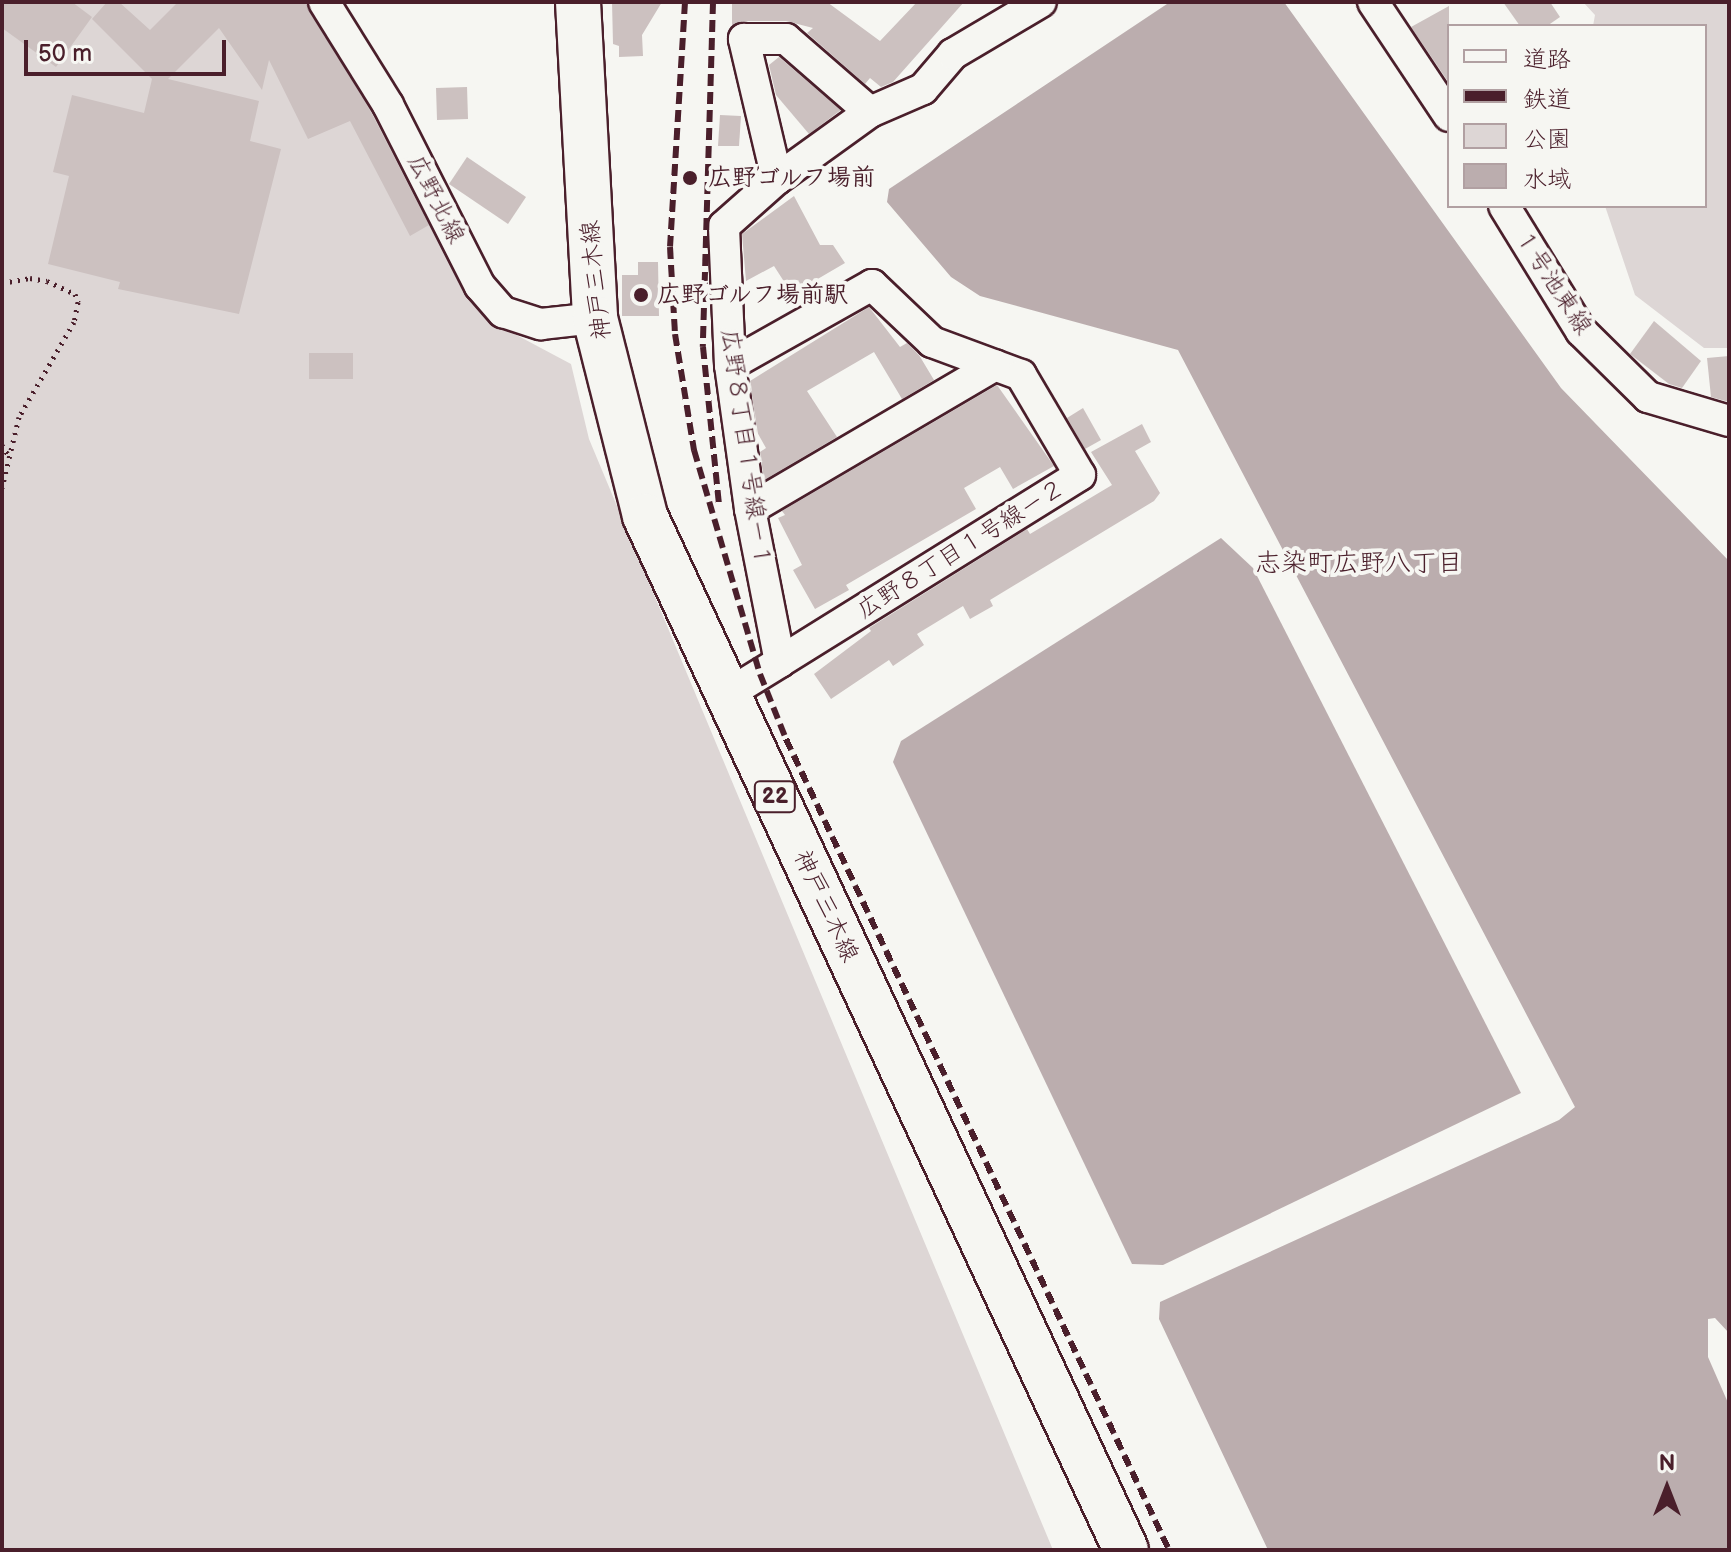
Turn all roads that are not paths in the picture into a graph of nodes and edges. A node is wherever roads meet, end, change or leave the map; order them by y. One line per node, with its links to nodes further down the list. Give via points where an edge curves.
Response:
1 (324, 2): 9 (street, 広野北線, via 388,105 480,286 503,312 541,324)
2 (578, 2): 9 (main road, 神戸三木線 / 22)
3 (1041, 2): 5 (street, 広野８丁目１号線ー１, via 953,54 923,89)
4 (1373, 2): 6 (street)
5 (870, 112): 7 (street, 広野８丁目１号線ー１); 7 (street, via 786,39 744,39)
6 (1447, 113)
7 (777, 179): 10 (street, 広野８丁目１号線ー１, via 724,226)
8 (1505, 208): 12 (street, １号池東線, via 1581,331 1648,397)
9 (595, 318): 15 (main road, 神戸三木線 / 22, via 645,516)
10 (730, 365): 11 (street, 広野８丁目１号線ー２, via 872,285 932,342); 13 (street, 広野８丁目１号線ー１)
11 (995, 365): 13 (street); 14 (street, 広野８丁目１号線ー２, via 1021,375 1080,475)
12 (1729, 421)
13 (750, 509): 14 (street, 広野８丁目１号線ー１)
14 (780, 662): 15 (street)
15 (728, 694): 16 (main road, 神戸三木線 / 22)
16 (1126, 1550)

